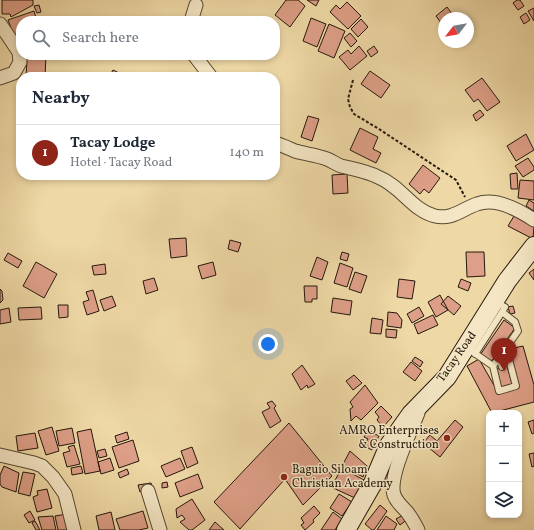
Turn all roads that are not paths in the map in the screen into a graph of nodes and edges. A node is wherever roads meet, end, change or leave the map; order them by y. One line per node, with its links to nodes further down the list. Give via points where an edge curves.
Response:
1 (196, 5): 2 (street)
2 (193, 16)
3 (0, 24): 4 (street)
4 (16, 48)
5 (20, 60): 8 (street, via 14,73)
6 (198, 60): 7 (street)
7 (208, 72)
8 (0, 78)
9 (280, 145): 10 (street, via 379,177 393,184 422,211 436,216 451,217 479,203 487,202 499,204)
10 (534, 220)
11 (534, 246): 12 (main road, Tacay Road, via 507,281)
12 (499, 307): 13 (lane, via 515,322 518,331); 14 (main road, Tacay Road)
13 (506, 348): 15 (lane); 16 (lane, via 516,386 499,391)
14 (470, 351): 16 (lane); 18 (main road, Tacay Road)
15 (499, 357): 16 (lane); 17 (lane)
16 (492, 366)
17 (502, 367)
18 (424, 399): 23 (main road, Tacay Road, via 389,445 373,483); 24 (street, via 401,457 393,486 398,503)
19 (0, 455): 21 (street, via 42,466 53,477 65,494)
20 (148, 491): 22 (street)
21 (74, 530)
22 (158, 530)
23 (346, 530)
24 (418, 530)

